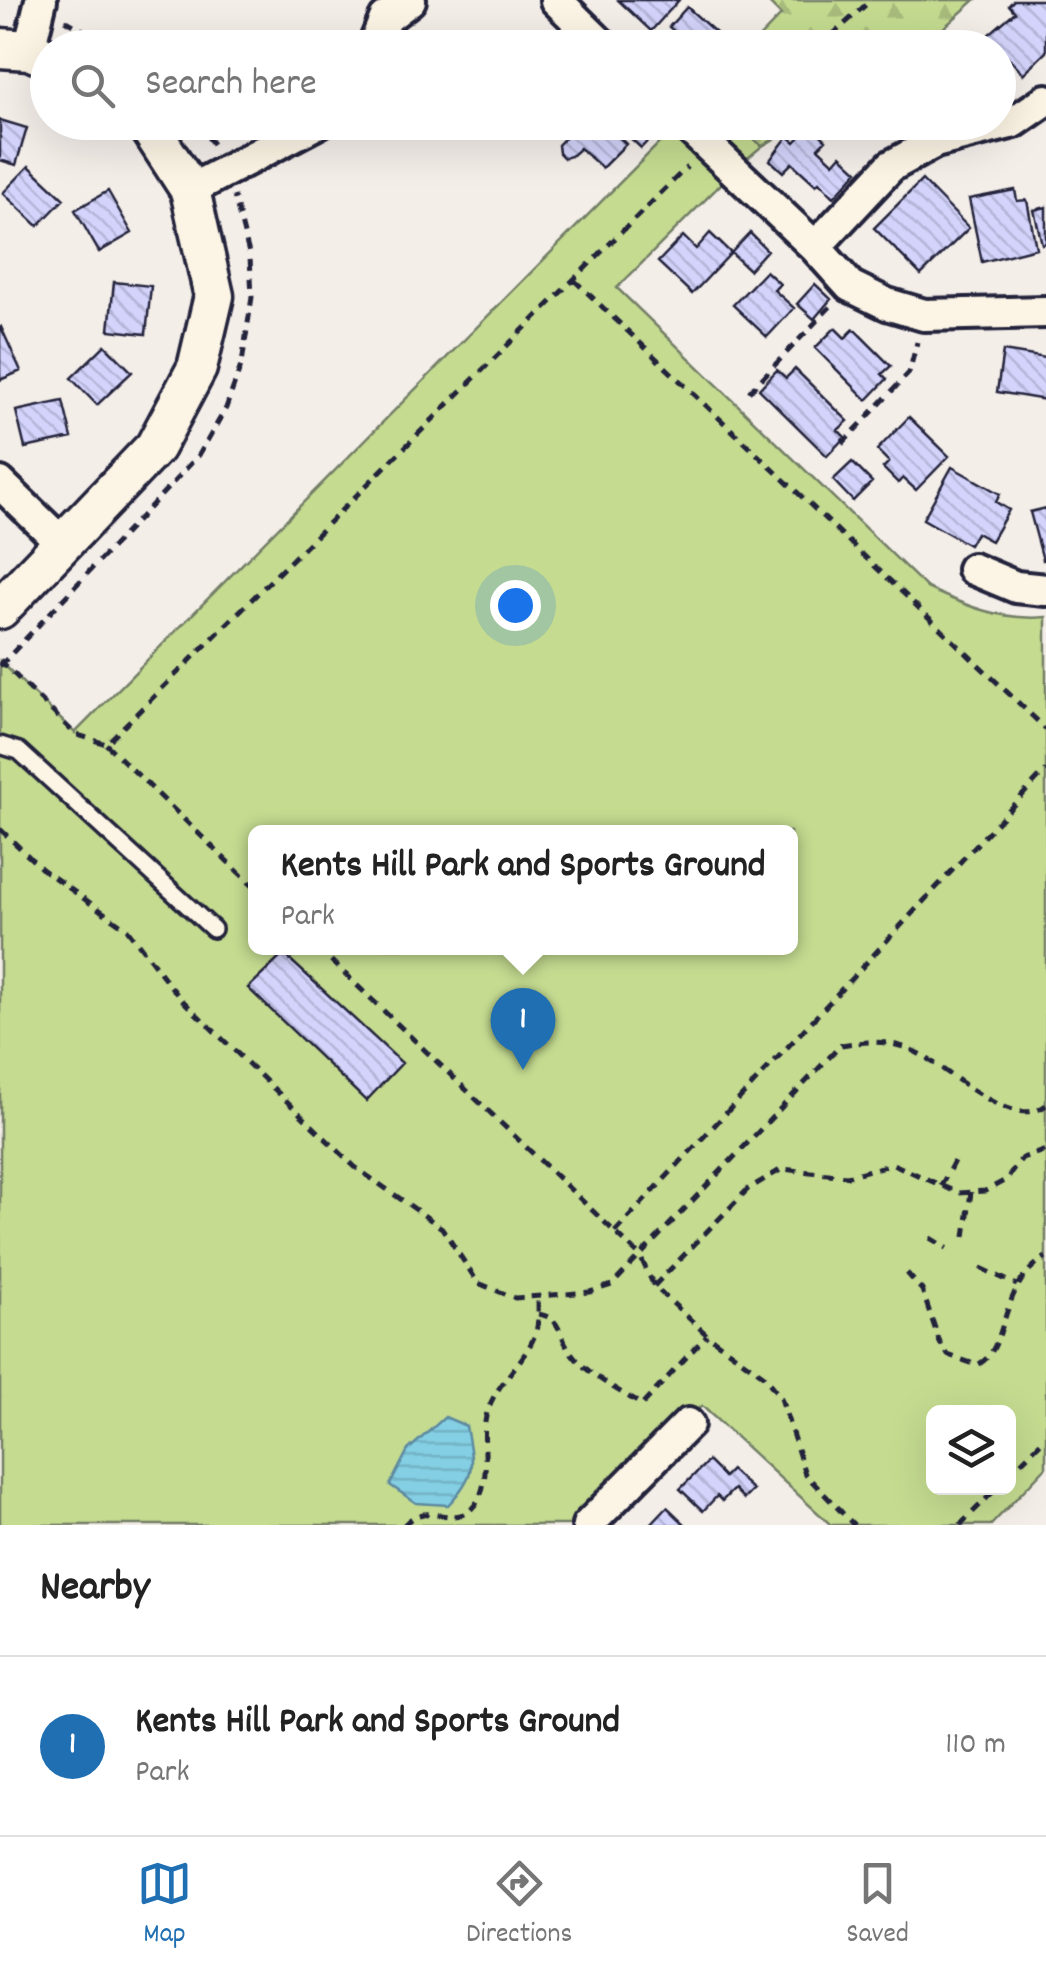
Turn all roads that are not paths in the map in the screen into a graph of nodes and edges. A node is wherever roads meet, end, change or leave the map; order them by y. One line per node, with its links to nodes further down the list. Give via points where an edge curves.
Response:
1 (41, 0): 4 (street)
2 (410, 0): 5 (street)
3 (556, 0): 6 (street)
4 (32, 30)
5 (380, 30)
6 (587, 30)
7 (1046, 100): 8 (street)
8 (1016, 121)
9 (158, 140): 13 (street)
10 (285, 140): 13 (street)
11 (702, 140): 14 (street)
12 (942, 140): 14 (street, via 891,166)
13 (190, 190): 17 (street, via 214,296 197,368 155,447)
14 (815, 247): 15 (street, via 850,286 887,304 924,314)
15 (1046, 312)
16 (0, 483): 17 (street)
17 (61, 542): 20 (street)
18 (973, 570): 19 (street, via 1016,587)
19 (1046, 590)
20 (0, 609)
21 (0, 745): 22 (lane, via 19,751)
22 (213, 929)
23 (688, 1424): 24 (street)
24 (588, 1525)

